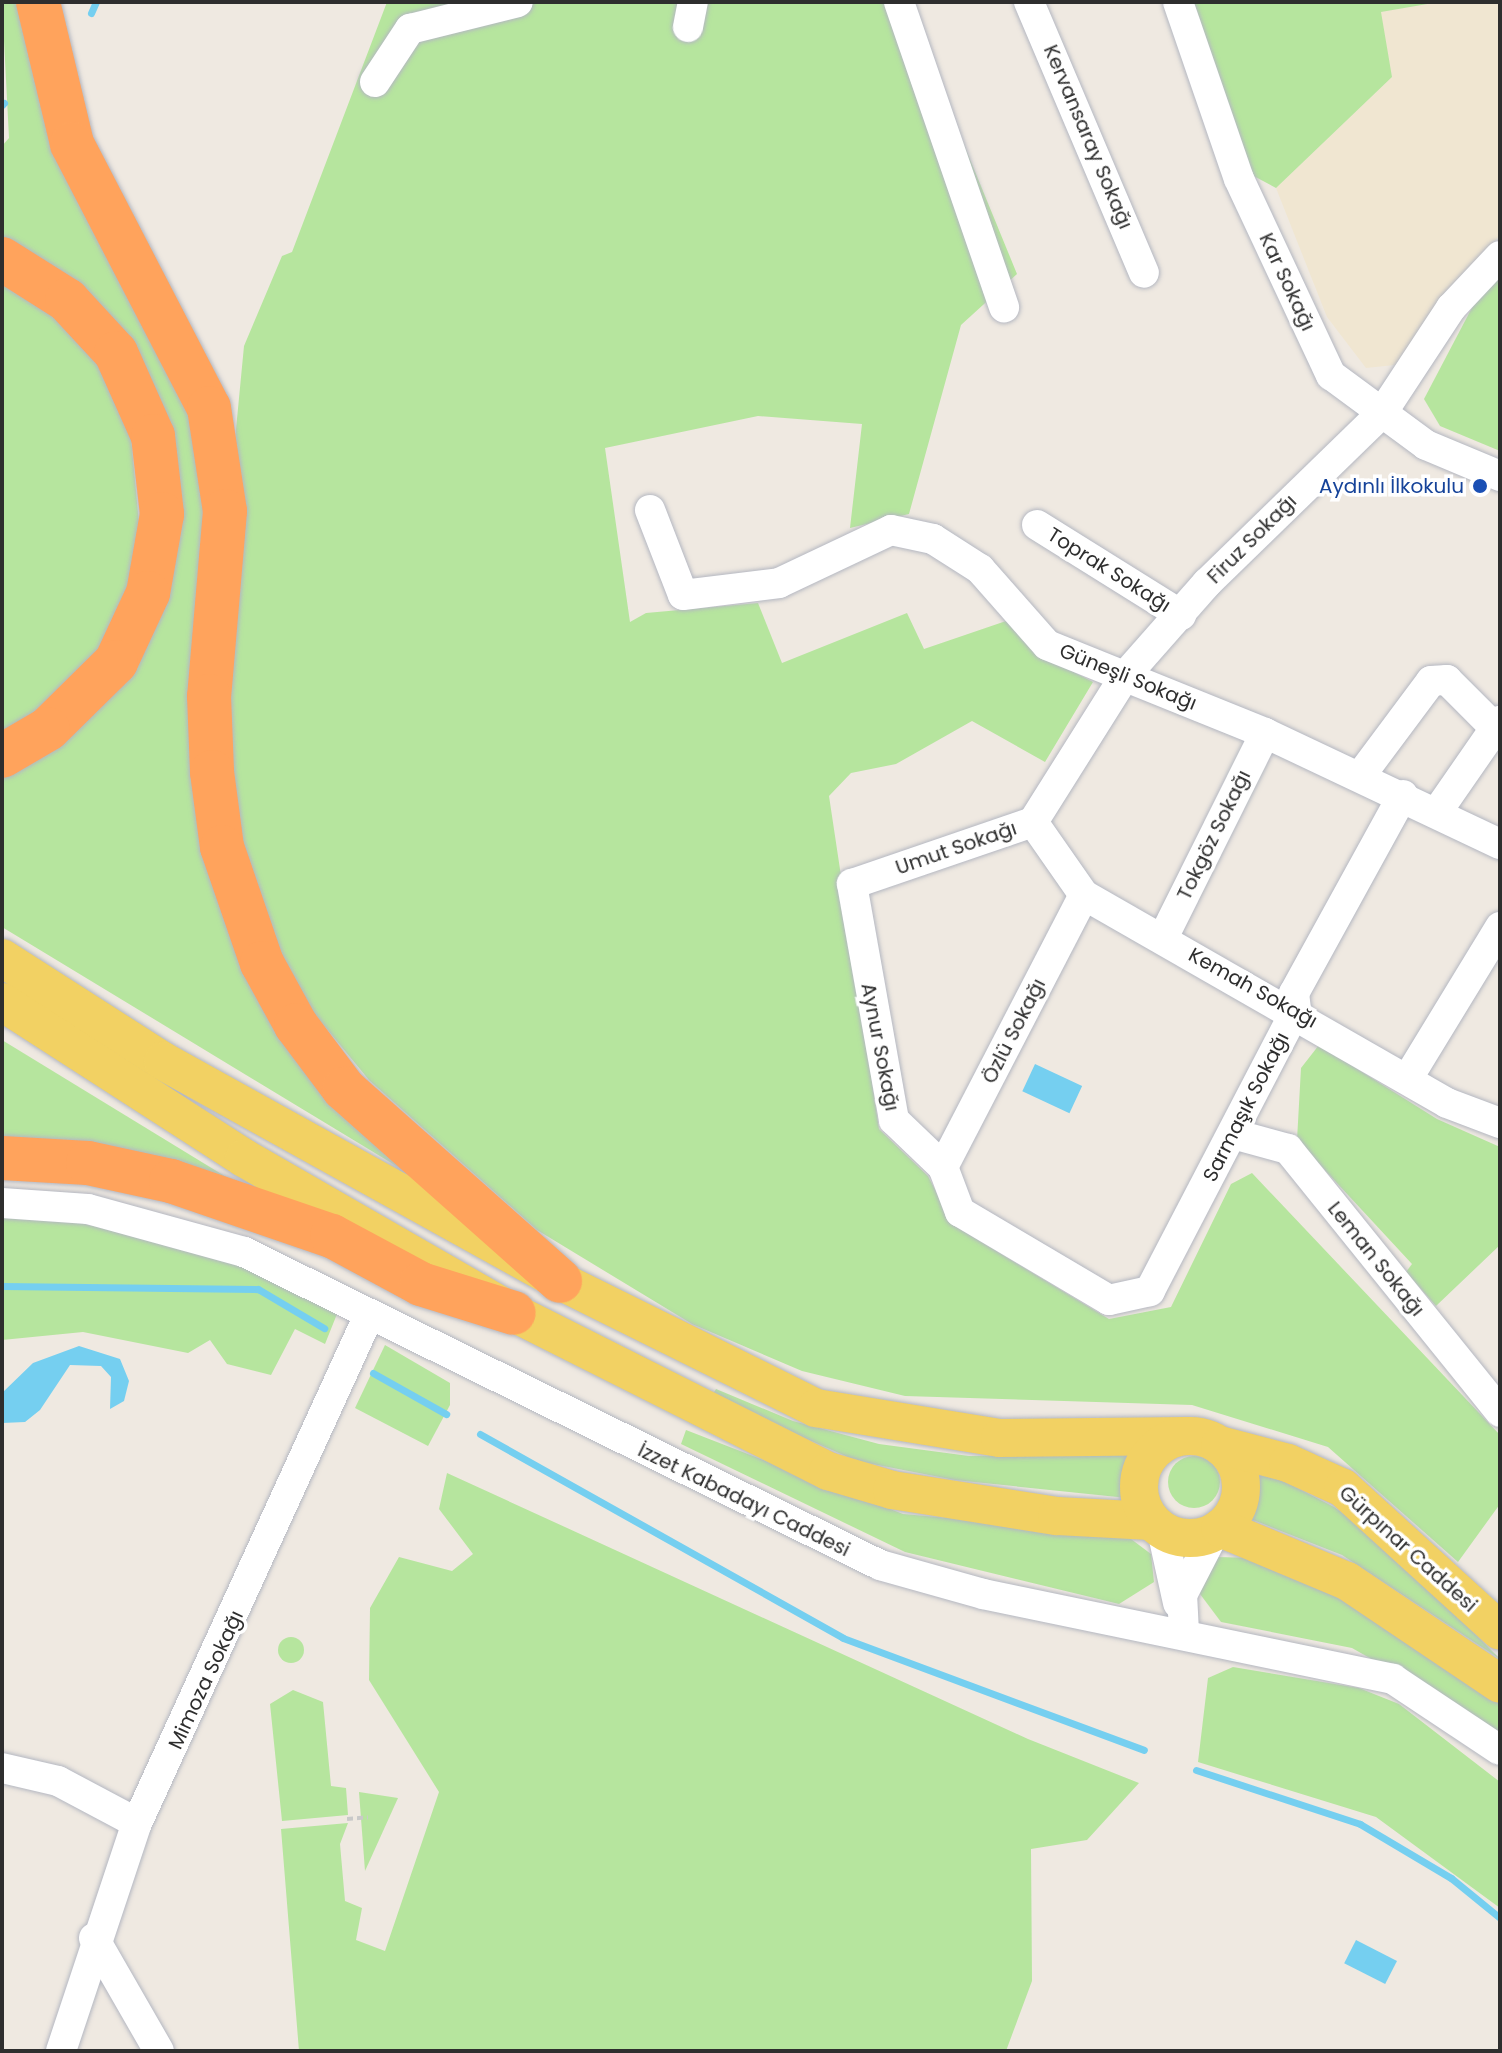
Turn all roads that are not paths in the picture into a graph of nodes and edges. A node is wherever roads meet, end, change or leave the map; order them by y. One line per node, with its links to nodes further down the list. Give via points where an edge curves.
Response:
1 (38, 2): 38 (highway, via 72,144 212,421 225,511 209,696 212,772 222,847 262,963 296,1025 344,1089)
2 (518, 2): 6 (street, via 410,29)
3 (899, 2): 10 (street)
4 (1029, 2): 9 (street, Kervansaray Sokağı)
5 (1178, 2): 11 (street, Kar Sokağı, via 1239,179 1331,375)
6 (375, 82)
7 (1500, 256): 11 (street, Firuz Sokağı, via 1451,308)
8 (2, 259): 19 (highway, via 67,300 116,353 153,436 162,514 148,593 116,662 48,729)
9 (1144, 273)
10 (1004, 307)
11 (1382, 413): 12 (street, Kar Sokağı, via 1426,445); 15 (street, Firuz Sokağı)
12 (1500, 476)
13 (650, 510): 16 (street, Güneşli Sokağı, via 683,595 779,583 891,530 933,539 980,569 1047,645)
14 (1037, 525): 15 (street, Toprak Sokağı)
15 (1181, 615): 16 (street, Firuz Sokağı)
16 (1125, 676): 18 (street, Güneşli Sokağı); 23 (street, Umut Sokağı)
17 (1498, 724): 20 (street, via 1447,680 1431,681); 22 (street)
18 (1265, 733): 20 (street, Güneşli Sokağı); 28 (street, Tokgöz Sokağı)
19 (2, 756)
20 (1361, 775): 21 (street, Güneşli Sokağı)
21 (1403, 795): 22 (street, Güneşli Sokağı); 31 (street, Sarmaşık Sokağı, via 1294,993)
22 (1437, 812): 24 (street, Güneşli Sokağı)
23 (1033, 822): 25 (street, Umut Sokağı); 26 (street, Kemah Sokağı)
24 (1500, 844)
25 (852, 884): 36 (street, Aynur Sokağı, via 894,1120)
26 (1084, 895): 28 (street, Kemah Sokağı); 36 (street, Özlü Sokağı)
27 (1500, 927): 32 (street)
28 (1163, 938): 31 (street, Kemah Sokağı)
29 (2, 958): 38 (main road, Gürpınar Caddesi, via 163,1061)
30 (2, 1002): 40 (main road, via 244,1158)
31 (1296, 1010): 32 (street, Kemah Sokağı); 34 (street, Sarmaşık Sokağı)
32 (1408, 1078): 33 (street, Kemah Sokağı)
33 (1500, 1123)
34 (1233, 1134): 39 (street, Sarmaşık Sokağı); 42 (street, Leman Sokağı, via 1288,1149)
35 (2, 1158): 40 (highway, via 88,1163 171,1181 332,1236 421,1284)
36 (943, 1167): 39 (street, Aynur Sokağı, via 960,1212 1109,1300)
37 (2, 1203): 41 (street, İzzet Kabadayı Caddesi, via 88,1209 201,1236)
38 (560, 1281): 43 (main road, Gürpınar Caddesi, via 782,1394 854,1418 1000,1438)
39 (1150, 1291)
40 (514, 1313): 44 (main road, via 647,1384 860,1483 1057,1516)
41 (369, 1315): 47 (street, İzzet Kabadayı Caddesi, via 880,1565 983,1594); 51 (street, Mimoza Sokağı)
42 (1500, 1412)
43 (1204, 1441): 44 (main road, via 1157,1448 1140,1475); 45 (main road, via 1236,1466 1241,1491); 46 (main road, Gürpınar Caddesi, via 1288,1463 1343,1488)
44 (1157, 1526): 45 (main road, via 1179,1537); 47 (street)
45 (1217, 1531): 47 (street, via 1185,1584); 48 (main road, via 1347,1581)
46 (1500, 1631)
47 (1184, 1632): 49 (street, İzzet Kabadayı Caddesi, via 1393,1679)
48 (1500, 1684)
49 (1500, 1750)
50 (2, 1768): 51 (street, via 58,1781)
51 (137, 1823): 52 (street, Mimoza Sokağı)
52 (94, 1938): 53 (street, Mimoza Sokağı); 54 (street)
53 (61, 2051)
54 (159, 2051)

